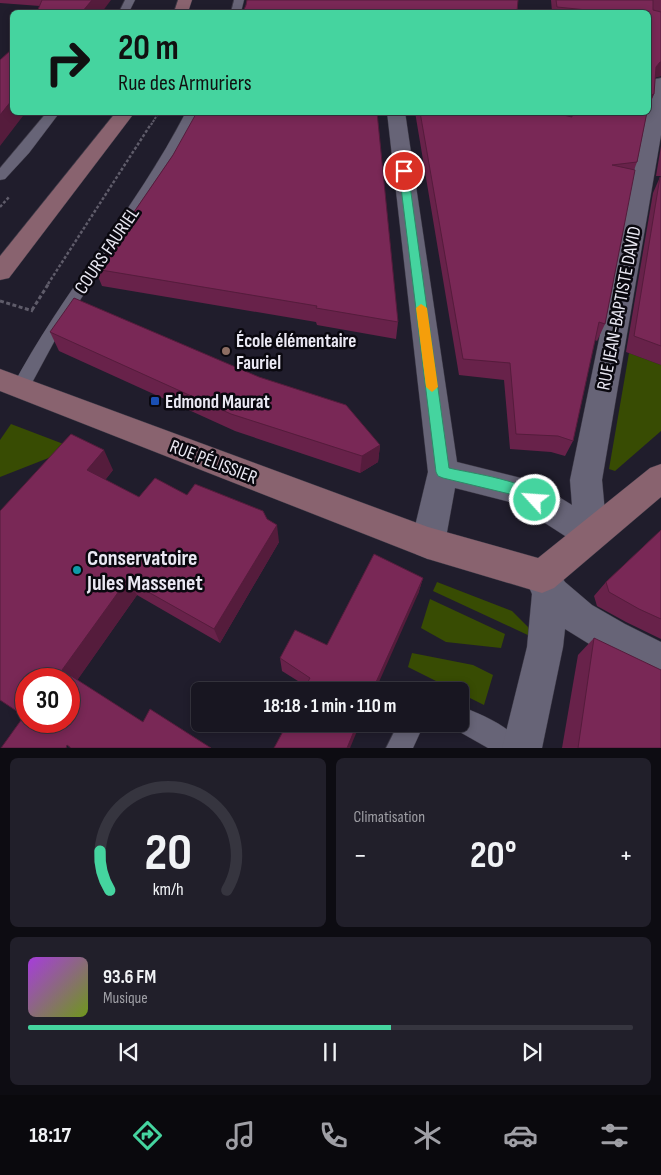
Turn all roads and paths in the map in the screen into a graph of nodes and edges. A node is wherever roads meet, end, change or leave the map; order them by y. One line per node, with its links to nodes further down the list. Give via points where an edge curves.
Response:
1 (661, 83): 7 (street, RUE JEAN-BAPTISTE DAVID)
2 (52, 115): 8 (lane)
3 (124, 115): 9 (main road)
4 (157, 115): 10 (path, COURS FAURIEL, via 32,310)
5 (190, 115): 11 (lane, COURS FAURIEL, via 171,154 55,326)
6 (396, 115): 12 (street)
7 (655, 141): 14 (street, RUE JEAN-BAPTISTE DAVID, via 586,480)
8 (0, 176)
9 (0, 272)
10 (0, 301)
11 (10, 383): 15 (main road, RUE PÉLISSIER)
12 (443, 472): 14 (street, via 522,491); 15 (street)
13 (661, 478): 14 (main road)
14 (591, 534): 16 (main road)
15 (428, 543): 16 (main road, RUE PÉLISSIER)
16 (546, 584): 17 (street, via 592,627); 22 (street, via 545,647)
17 (661, 661)
18 (469, 723): 21 (lane)
19 (408, 732): 20 (lane)
20 (399, 748)
21 (510, 748)
22 (522, 748)

